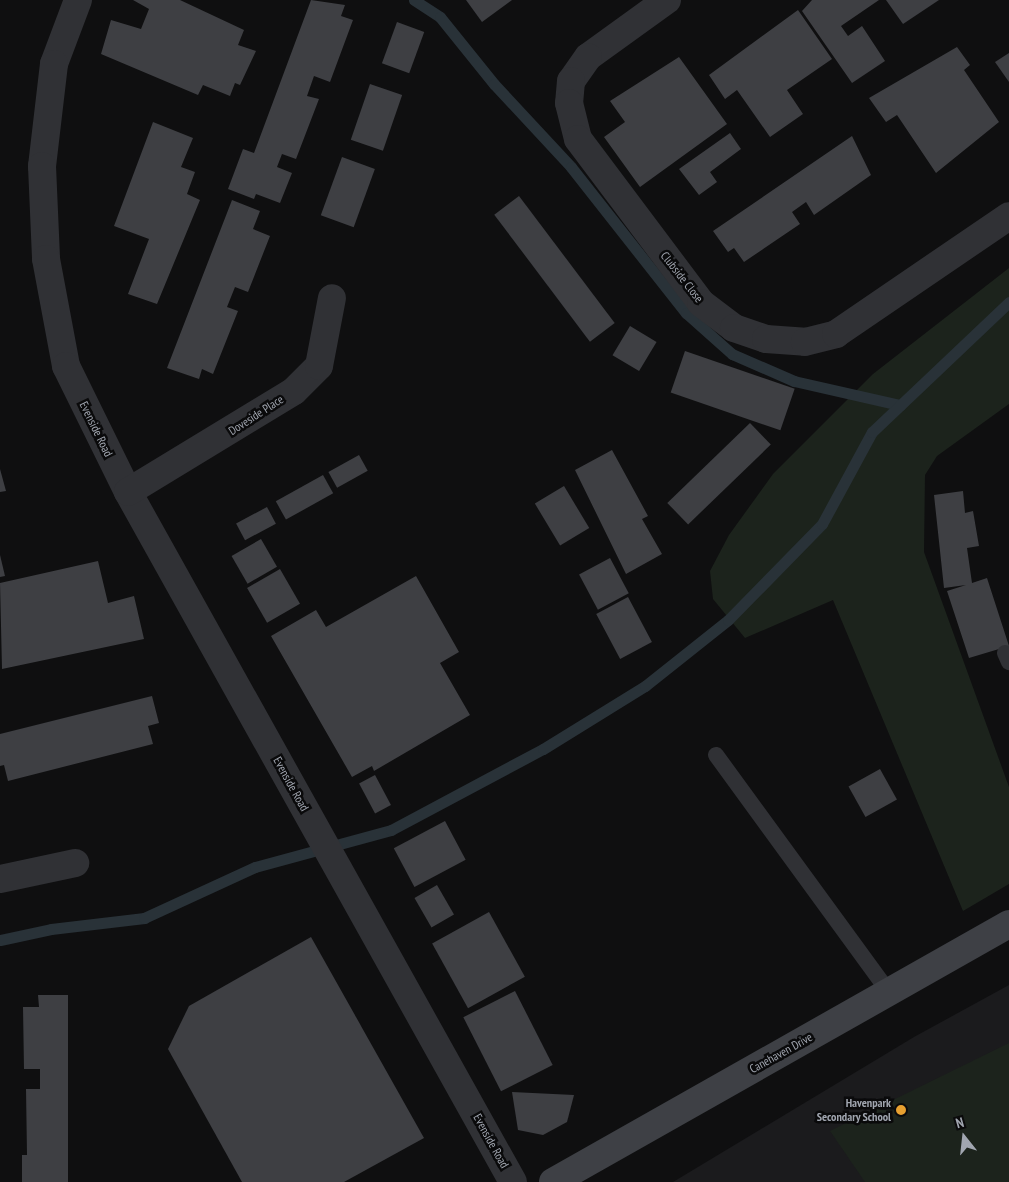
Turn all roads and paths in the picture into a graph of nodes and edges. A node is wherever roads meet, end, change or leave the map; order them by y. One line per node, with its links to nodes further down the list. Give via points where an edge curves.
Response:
1 (78, 0): 5 (street, Evenside Road, via 54,64 42,166 46,259 66,366)
2 (667, 0): 3 (street, Clubside Close, via 588,57 570,81 569,103 578,139 701,303 734,328 766,339 805,342 836,334)
3 (1009, 216)
4 (332, 298): 5 (street, Doveside Place, via 319,366 294,391)
5 (128, 492): 11 (street, Evenside Road)
6 (716, 755): 10 (lane)
7 (75, 863): 8 (street)
8 (0, 879)
9 (1009, 924): 10 (street, Canehaven Drive)
10 (889, 992): 12 (street, Canehaven Drive)
11 (513, 1182)
12 (553, 1182)

